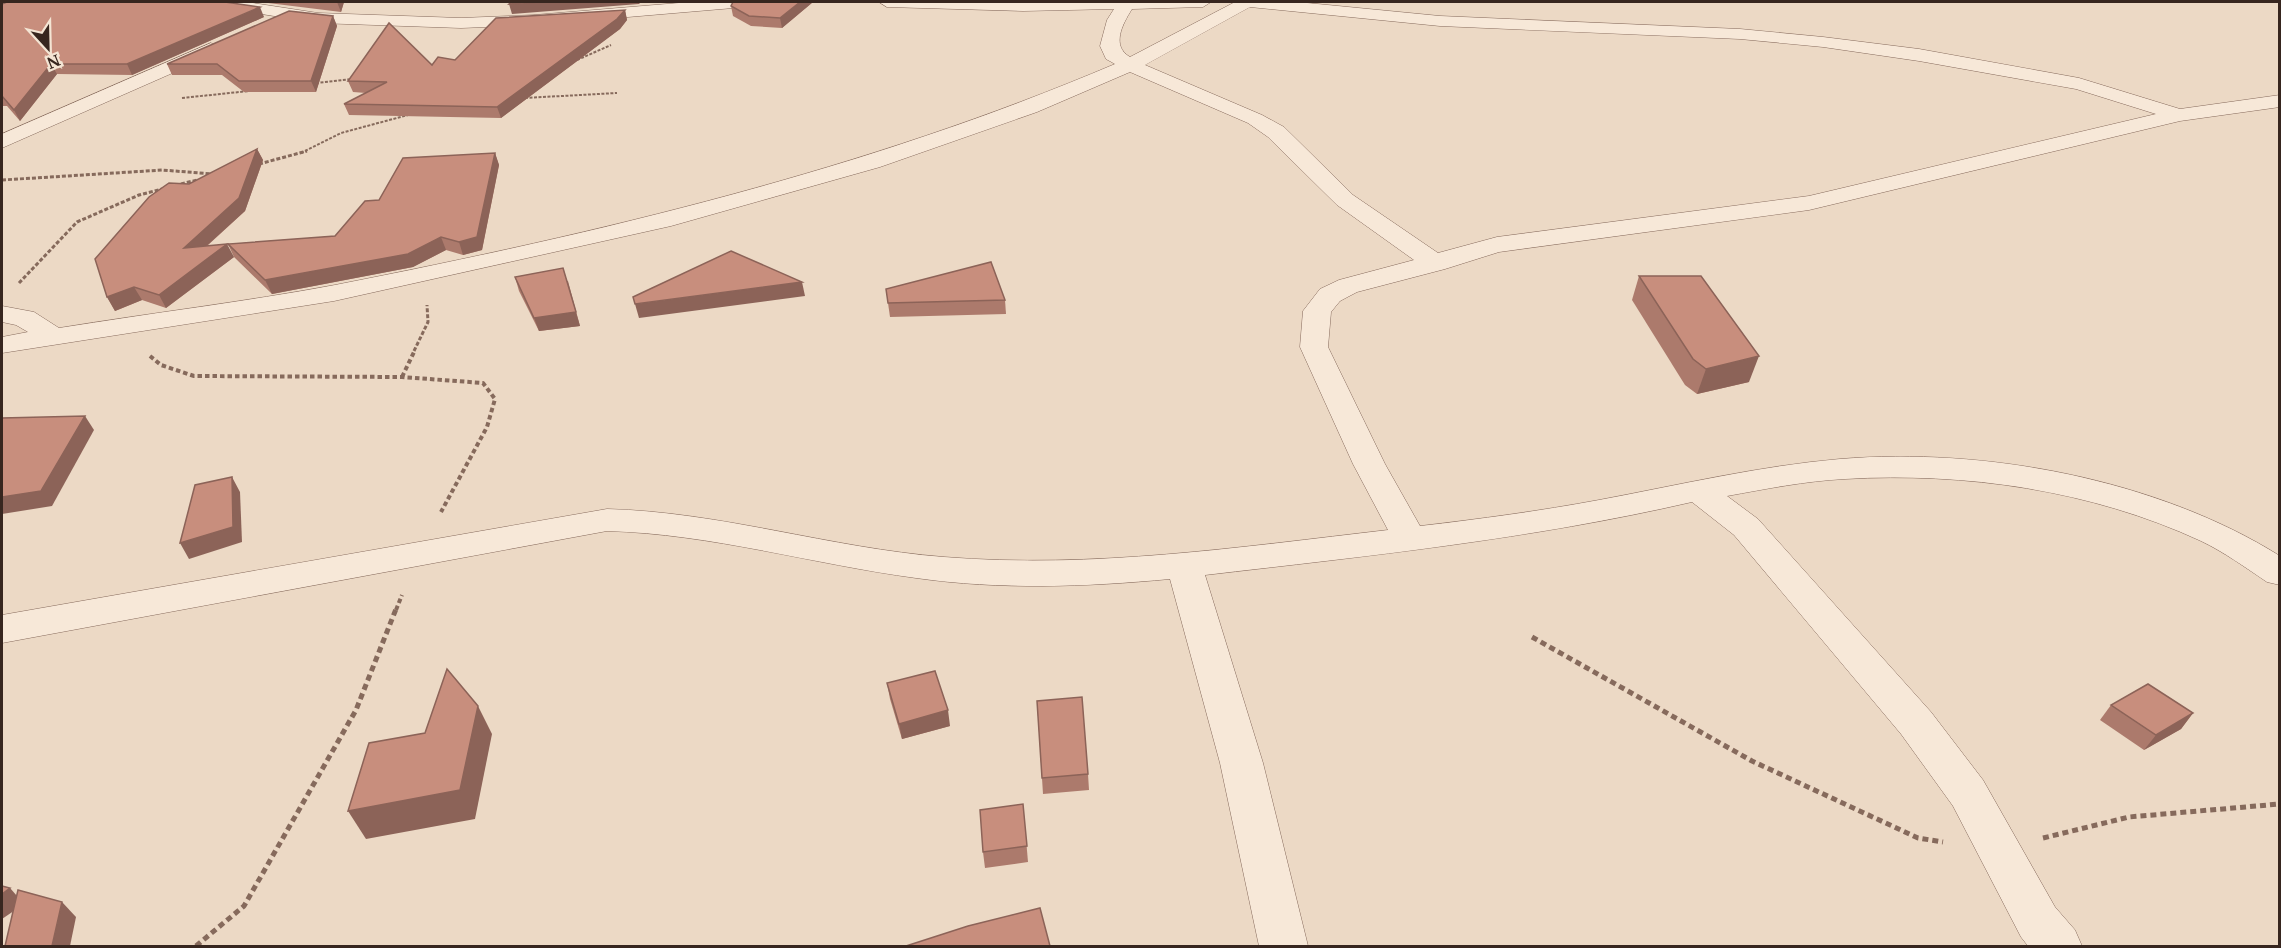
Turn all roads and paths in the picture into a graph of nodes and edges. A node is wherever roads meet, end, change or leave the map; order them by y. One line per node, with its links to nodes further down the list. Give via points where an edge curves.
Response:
1 (217, 2): 10 (street)
2 (745, 2): 10 (street, via 478,22)
3 (887, 2): 8 (street)
4 (1203, 2): 8 (street)
5 (1246, 2): 15 (street)
6 (1251, 2): 9 (street)
7 (1381, 2): 9 (street)
8 (1126, 4): 15 (street, via 1108,46 1113,55)
9 (1297, 6): 24 (street, via 1440,21 1740,34 1823,42 2068,82)
10 (291, 14): 11 (street)
11 (260, 28)
12 (228, 41): 25 (street)
13 (602, 50): 14 (path)
14 (570, 62)
15 (1130, 65): 30 (street, via 1255,118 1276,132 1345,200); 31 (street, via 1030,108 840,172 662,221)
16 (355, 79): 17 (path)
17 (313, 84)
18 (255, 91): 21 (path)
19 (617, 93): 20 (path)
20 (518, 97)
21 (176, 98)
22 (2280, 101): 24 (street)
23 (409, 115): 26 (path, via 341,133 308,151)
24 (2180, 115): 30 (street, via 1835,198 1611,231 1535,238)
25 (2, 142)
26 (258, 165)
27 (2, 180): 28 (path, via 162,170 220,175)
28 (174, 186)
29 (162, 189): 32 (path, via 78,222)
30 (1436, 264): 39 (street, via 1348,286 1330,295 1317,311 1315,328 1314,347 1369,464)
31 (459, 266): 34 (street, via 334,293); 37 (path, via 451,282 425,307 428,322)
32 (17, 285)
33 (2, 314): 35 (street, via 24,318)
34 (84, 332): 35 (street); 37 (path, via 194,376)
35 (54, 337): 36 (street)
36 (2, 345)
37 (402, 377): 40 (path, via 483,383 495,399 488,427)
38 (1698, 490): 39 (street, via 1568,516); 42 (street, via 1843,469 1958,469 2105,495 2158,512 2214,534); 46 (street, via 1746,527 1917,723 1968,793)
39 (1410, 539): 41 (street)
40 (418, 553): 41 (street, via 607,520 652,520 915,566 1010,573); 43 (street); 47 (path, via 356,710 244,906)
41 (1184, 565): 48 (street, via 1230,721)
42 (2280, 573)
43 (2, 629)
44 (1532, 637): 46 (path, via 1752,761 1918,838)
45 (2280, 804): 46 (path, via 2193,809 2066,830)
46 (2000, 853): 49 (street, via 2038,922)
47 (196, 946)
48 (1284, 946)
49 (2058, 946)

